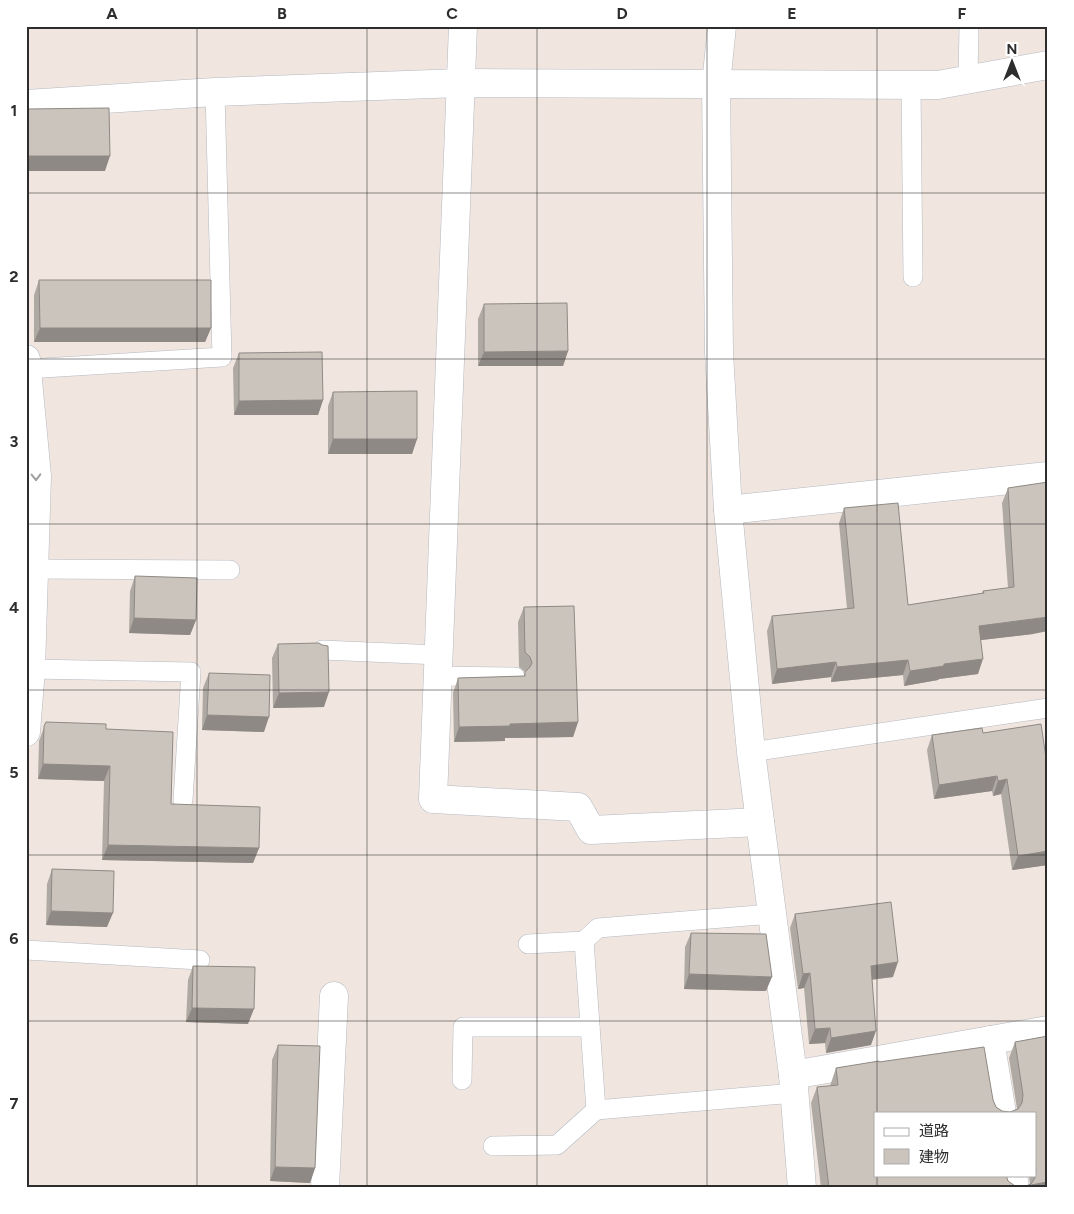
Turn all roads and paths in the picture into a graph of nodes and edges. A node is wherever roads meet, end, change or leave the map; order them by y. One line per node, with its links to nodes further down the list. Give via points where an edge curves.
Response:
1 (463, 26): 6 (street)
2 (722, 26): 7 (street)
3 (969, 26): 5 (lane)
4 (1048, 65): 5 (street)
5 (968, 79): 8 (street)
6 (460, 83): 7 (street); 9 (street); 18 (street)
7 (716, 84): 8 (street); 14 (street, via 719,352)
8 (912, 85): 11 (lane)
9 (215, 92): 10 (street); 12 (lane, via 222,357)
10 (26, 104)
11 (912, 276)
12 (27, 364): 15 (street, one-way to 15, via 37,476)
13 (1048, 476): 14 (street)
14 (728, 510): 23 (street)
15 (30, 568): 16 (lane); 19 (street)
16 (230, 570)
17 (322, 650): 18 (lane)
18 (438, 665): 20 (lane); 25 (street, via 434,799 578,806 591,830)
19 (31, 669): 22 (street); 24 (lane, via 191,672)
20 (515, 677)
21 (1048, 708): 23 (lane)
22 (26, 732)
23 (751, 752): 25 (street)
24 (183, 800)
25 (760, 822): 26 (street)
26 (772, 914): 27 (lane, via 598,928); 36 (street)
27 (584, 941): 28 (lane); 32 (lane)
28 (528, 944)
29 (26, 950): 30 (lane)
30 (200, 960)
31 (334, 996): 40 (street)
32 (590, 1027): 35 (lane, via 464,1027); 37 (lane)
33 (1048, 1030): 34 (street)
34 (990, 1040): 36 (street); 38 (street)
35 (462, 1080)
36 (794, 1084): 37 (lane); 41 (street)
37 (596, 1110): 39 (lane, via 557,1145)
38 (1002, 1112)
39 (493, 1146)
40 (325, 1188)
41 (802, 1188)

